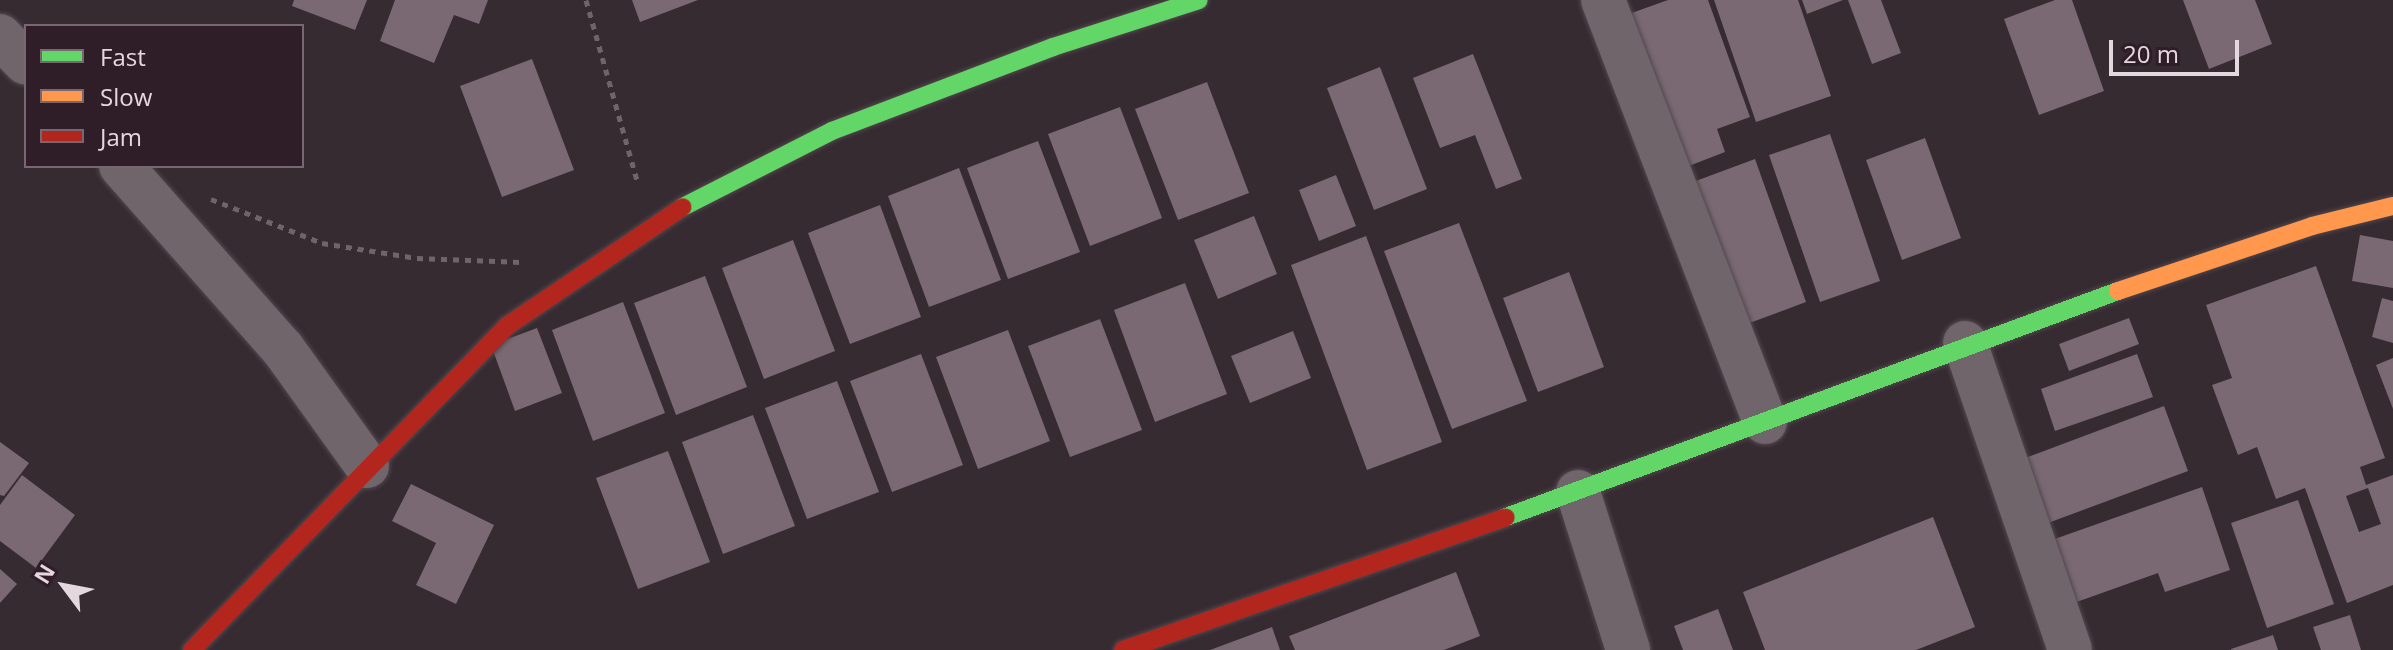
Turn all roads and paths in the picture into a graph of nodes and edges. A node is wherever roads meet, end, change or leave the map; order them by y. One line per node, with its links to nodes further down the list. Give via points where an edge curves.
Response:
1 (586, 0): 9 (path)
2 (1199, 0): 9 (street, via 1053,47 832,131)
3 (1603, 0): 12 (street)
4 (0, 36): 5 (street)
5 (24, 61)
6 (123, 168): 13 (street, via 283,349)
7 (196, 191): 10 (path, via 322,243 417,258)
8 (2393, 206): 11 (street, via 2312,226)
9 (650, 224): 10 (street)
10 (594, 265): 13 (street, via 507,326)
11 (1965, 343): 12 (street); 18 (street)
12 (1765, 422): 14 (street)
13 (367, 466): 15 (street)
14 (1578, 492): 16 (street); 17 (street)
15 (192, 650)
16 (1123, 650)
17 (1628, 650)
18 (2070, 650)

